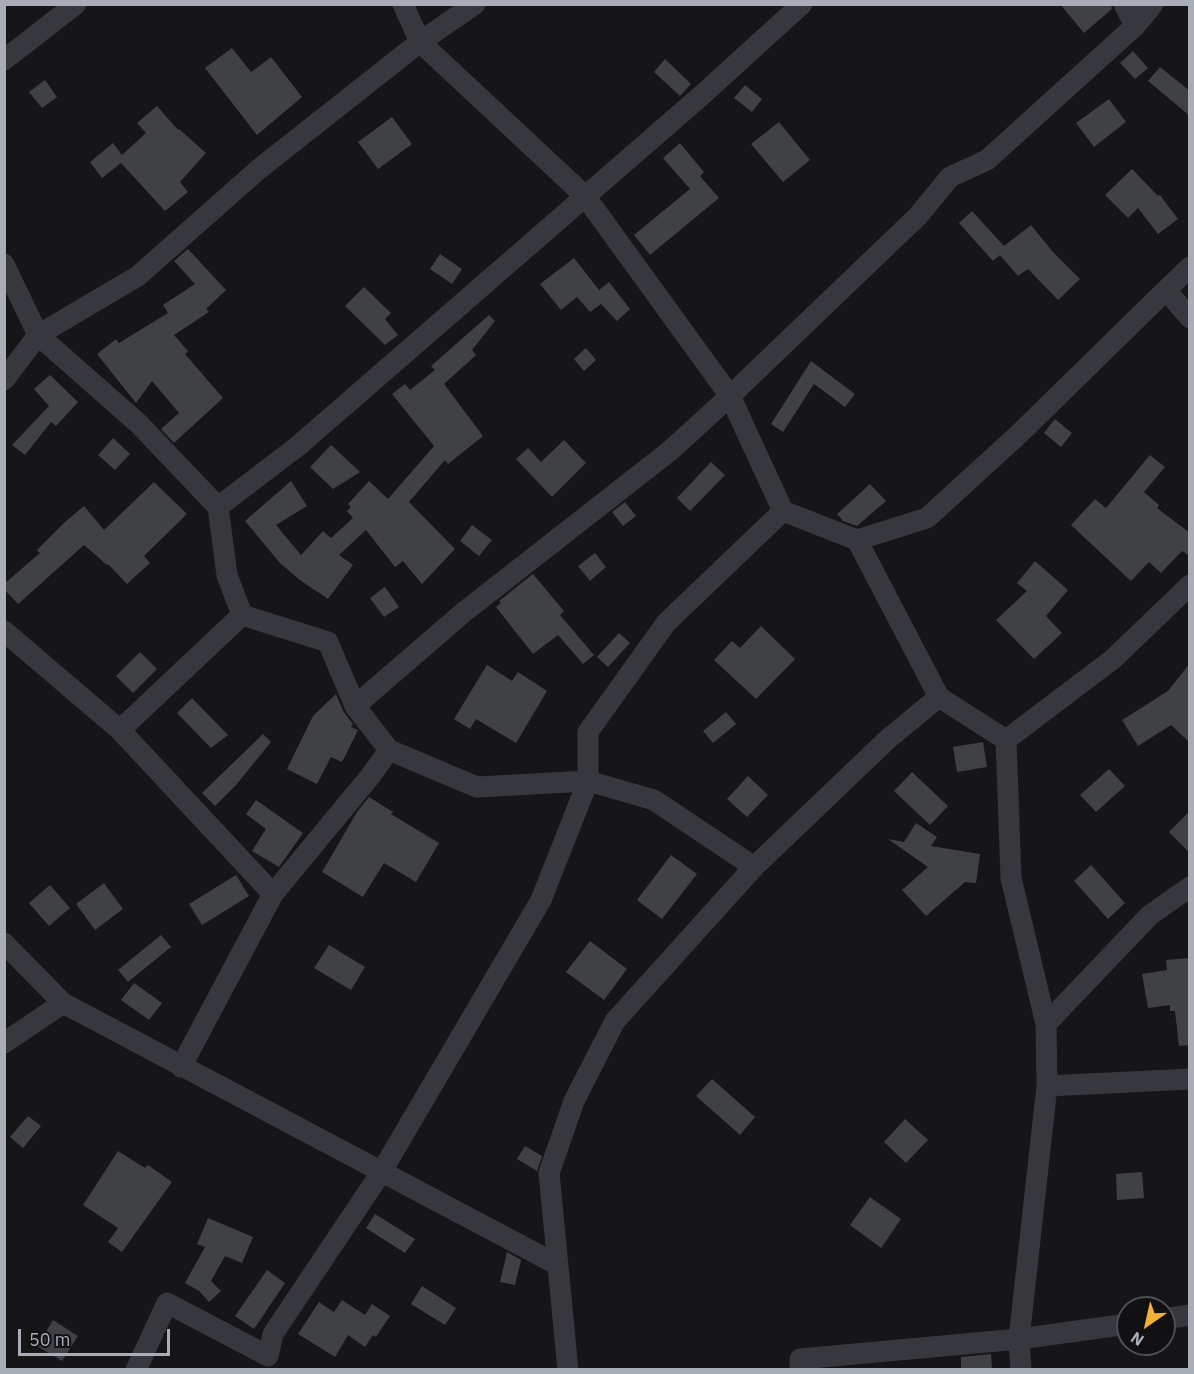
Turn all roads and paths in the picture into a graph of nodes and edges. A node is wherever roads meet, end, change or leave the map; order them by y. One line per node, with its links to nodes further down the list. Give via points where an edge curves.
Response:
1 (76, 4): 9 (street)
2 (403, 4): 8 (street)
3 (475, 4): 8 (street)
4 (802, 4): 10 (street)
5 (1124, 4): 7 (street)
6 (1153, 4): 7 (street)
7 (1135, 26): 17 (street, via 987,160 951,177 918,216)
8 (420, 42): 10 (street); 15 (street, via 259,169 138,276)
9 (5, 59)
10 (585, 196): 17 (street); 18 (street, via 298,446)
11 (4, 264): 15 (street)
12 (1190, 267): 13 (street)
13 (1166, 290): 14 (street); 20 (street, via 927,518)
14 (1190, 318)
15 (38, 335): 16 (street); 18 (street, via 139,424)
16 (4, 380)
17 (730, 396): 19 (street); 25 (street, via 671,450 465,612)
18 (218, 507): 22 (street, via 227,574)
19 (783, 511): 20 (street); 29 (street, via 666,623 588,732)
20 (857, 540): 24 (street)
21 (1190, 585): 27 (street, via 1113,659)
22 (242, 615): 25 (street, via 328,642); 26 (street)
23 (4, 631): 26 (street)
24 (939, 697): 27 (street); 30 (street, via 888,739)
25 (355, 706): 28 (street)
26 (120, 730): 32 (street)
27 (1006, 740): 35 (street, via 1011,878)
28 (389, 750): 29 (street, via 477,787); 32 (street)
29 (588, 781): 30 (street, via 654,800); 40 (street, via 541,900)
30 (754, 867): 41 (street, via 615,1021 574,1101 549,1173)
31 (1190, 887): 35 (street, via 1150,915)
32 (273, 894): 37 (street)
33 (4, 943): 34 (street)
34 (63, 1004): 36 (street); 37 (street)
35 (1046, 1024): 39 (street)
36 (4, 1043)
37 (181, 1067): 40 (street)
38 (1190, 1079): 39 (street)
39 (1047, 1086): 43 (street)
40 (382, 1171): 41 (street); 44 (street, via 273,1334 268,1356 167,1303)
41 (556, 1264): 45 (street)
42 (1116, 1326): 43 (street)
43 (1019, 1339): 46 (street, via 800,1359); 47 (street)
44 (136, 1370)
45 (568, 1370)
46 (800, 1370)
47 (1021, 1370)

